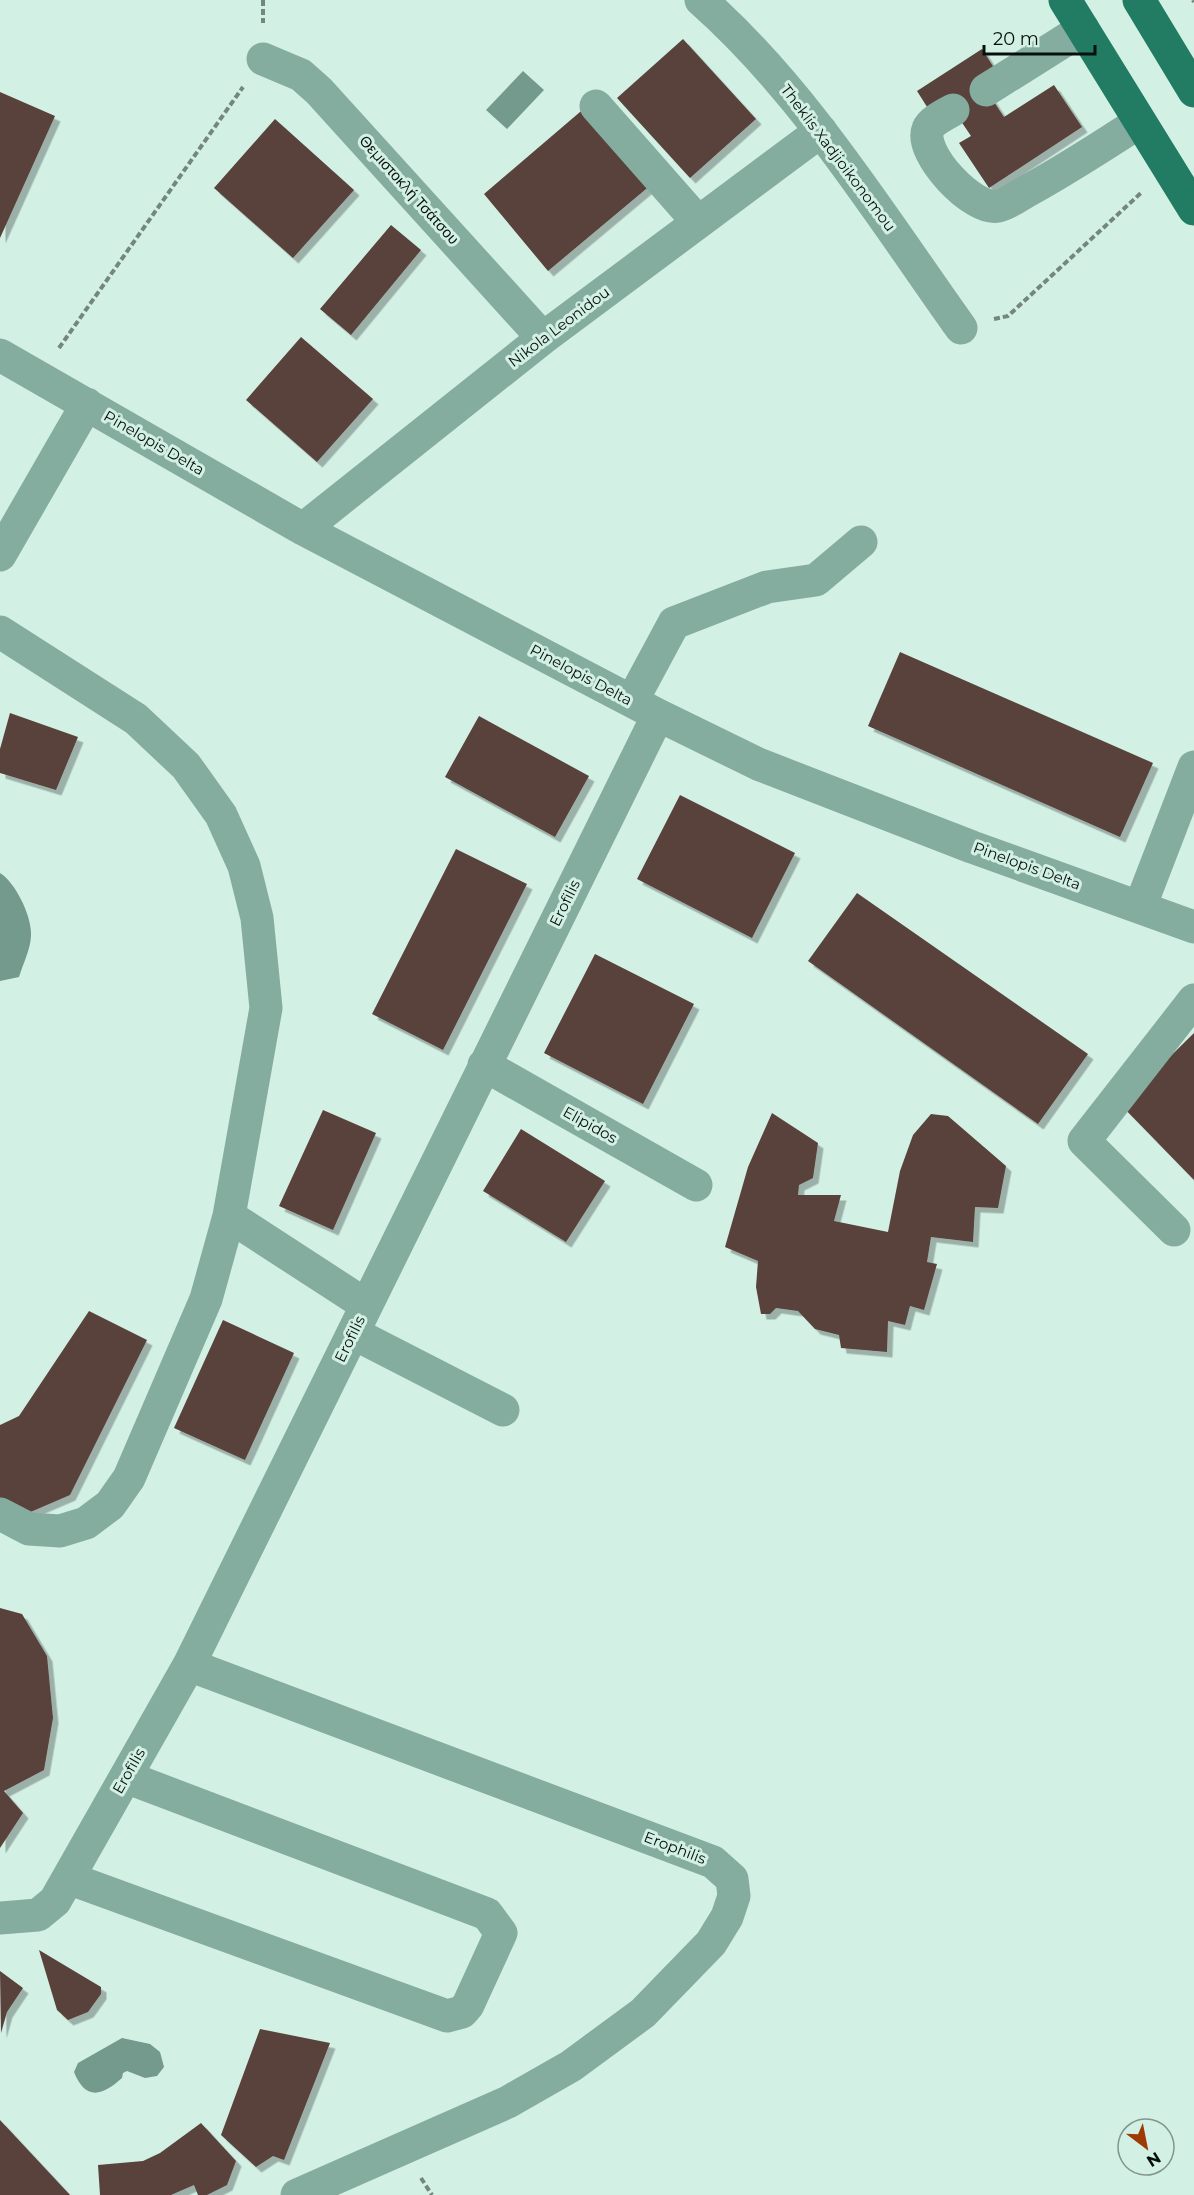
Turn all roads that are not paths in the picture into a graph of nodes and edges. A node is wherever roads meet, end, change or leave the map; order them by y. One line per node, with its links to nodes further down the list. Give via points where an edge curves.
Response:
1 (701, 0): 11 (street, Theklis Xadjioikonomou, via 766,64)
2 (1065, 0): 4 (main road)
3 (1139, 0): 7 (main road)
4 (1083, 29): 6 (street); 10 (main road)
5 (263, 59): 15 (street, Θεμιστοκλή Τσάτσου, via 301,75 319,91)
6 (986, 90)
7 (1194, 91)
8 (596, 106): 13 (street)
9 (953, 110): 10 (street, via 929,126 929,147 943,172 986,207 999,206 1034,187)
10 (1140, 122): 12 (main road)
11 (820, 131): 13 (street, Nikola Leonidou); 14 (street, Theklis Xadjioikonomou)
12 (1194, 209)
13 (699, 222): 15 (street, Nikola Leonidou)
14 (961, 328)
15 (543, 338): 18 (street, Nikola Leonidou)
16 (0, 355): 17 (street, Pinelopis Delta)
17 (87, 404): 18 (street, Pinelopis Delta); 20 (street)
18 (303, 529): 22 (street, Pinelopis Delta)
19 (861, 542): 22 (street, Erofilis, via 816,580 767,587 674,623)
20 (0, 555)
21 (0, 632): 29 (street, via 136,719 186,766 221,815 244,866 257,918 266,1008)
22 (645, 708): 24 (street, Pinelopis Delta, via 758,764); 27 (street, Erofilis)
23 (1194, 767): 24 (street)
24 (1140, 907): 25 (street, Pinelopis Delta)
25 (1194, 927)
26 (1194, 1000): 30 (street, via 1084,1141)
27 (484, 1065): 28 (street, Elipidos); 31 (street, Erofilis)
28 (696, 1185)
29 (229, 1216): 31 (street); 33 (street, via 206,1299 129,1478 110,1505 86,1523 60,1531 29,1529)
30 (1174, 1230)
31 (359, 1319): 32 (street); 34 (street, Erofilis)
32 (503, 1410)
33 (0, 1514)
34 (189, 1665): 35 (street, Erofilis); 38 (street, Erophilis, via 713,1862 732,1879 734,1896 711,1943 644,2013 571,2066 508,2102)
35 (126, 1777): 36 (street, Erofilis); 36 (street, via 487,1914 501,1933 468,2005 462,2012 447,2016)
36 (68, 1878): 37 (street, Erofilis, via 55,1900 38,1916)
37 (0, 1918)
38 (297, 2195)

